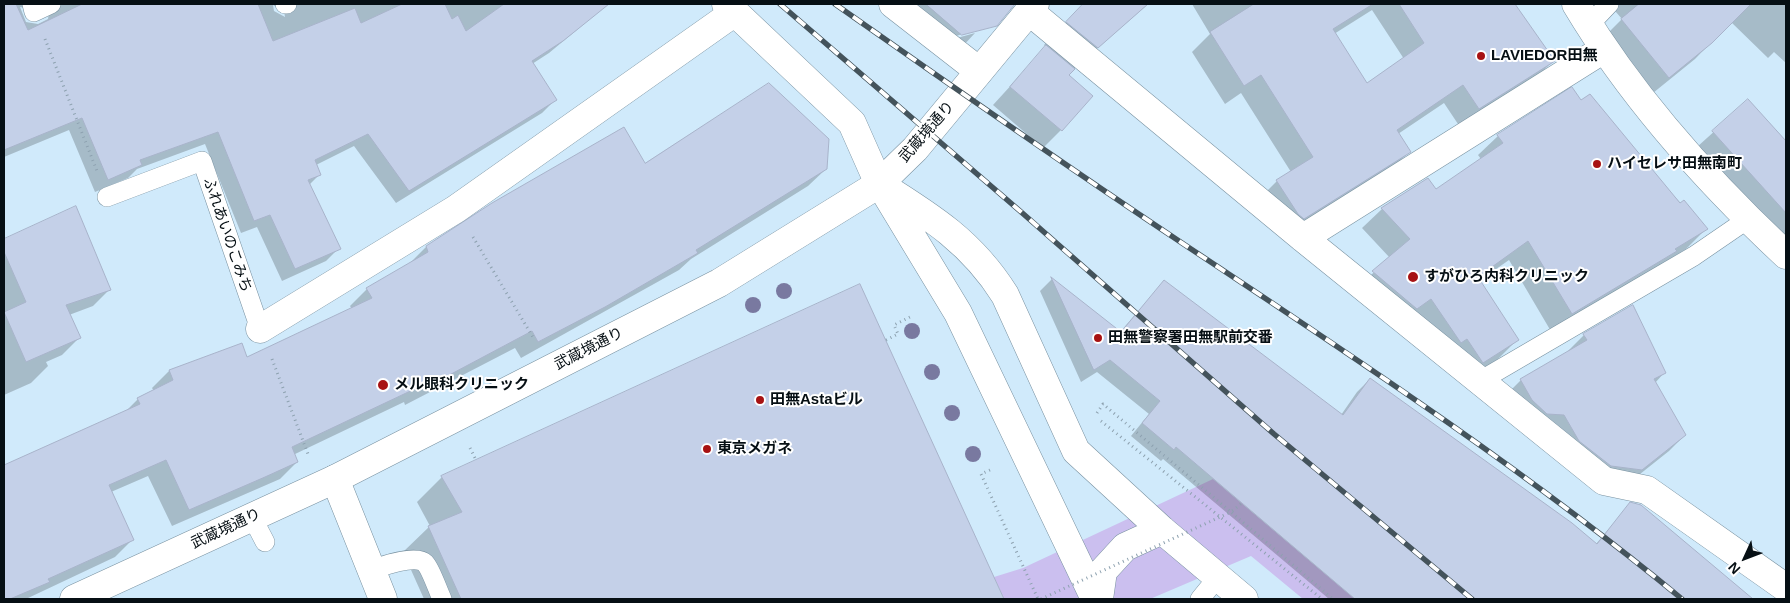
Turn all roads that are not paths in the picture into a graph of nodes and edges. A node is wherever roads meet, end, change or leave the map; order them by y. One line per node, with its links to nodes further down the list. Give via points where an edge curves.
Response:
1 (893, 4): 7 (street)
2 (1609, 4): 5 (lane)
3 (1032, 7): 7 (street, 武蔵境通り); 11 (street)
4 (730, 8): 8 (street, via 852,123); 13 (street, via 456,209)
5 (1583, 14): 6 (street)
6 (1604, 49): 10 (street, via 1660,120); 11 (street)
7 (979, 71): 8 (street, 武蔵境通り, via 915,149)
8 (880, 184): 15 (street, 武蔵境通り, via 719,283); 17 (street, via 940,223 982,262 1005,295 1076,451); 25 (street, via 958,313)
9 (107, 197): 13 (lane, ふれあいのこみち, via 202,161)
10 (1748, 220): 12 (street); 14 (lane, via 1694,256)
11 (1303, 238): 14 (street)
12 (1786, 255)
13 (260, 328)
14 (1480, 381): 21 (street, via 1604,481 1647,490)
15 (328, 482): 16 (street, 武蔵境通り); 19 (street)
16 (252, 517): 18 (lane); 22 (street, 武蔵境通り)
17 (1162, 530): 20 (street); 26 (street, via 1125,547 1103,571)
18 (265, 542)
19 (371, 570): 23 (street); 24 (lane, via 394,562 420,560 427,564)
20 (1218, 577): 27 (lane); 28 (street)
21 (1786, 588): 29 (street)
22 (74, 599)
23 (383, 599)
24 (442, 599)
25 (1095, 599)
26 (1099, 599)
27 (1200, 599)
28 (1244, 599)
29 (1774, 599)

